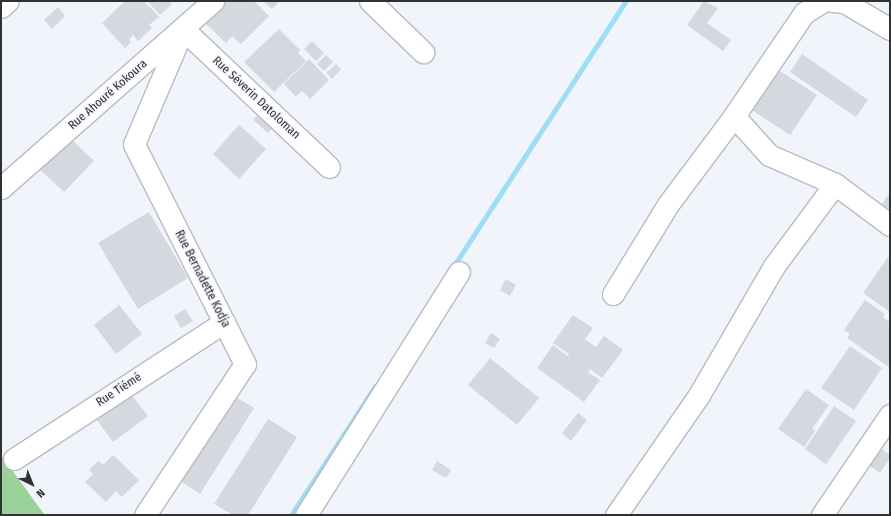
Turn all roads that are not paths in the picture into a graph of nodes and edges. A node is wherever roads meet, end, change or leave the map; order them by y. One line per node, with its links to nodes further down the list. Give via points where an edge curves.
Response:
1 (8, 1): 6 (street)
2 (213, 1): 8 (street, Rue Ahouré Kokoura)
3 (370, 1): 9 (street)
4 (823, 1): 10 (street, via 804,13)
5 (832, 1): 7 (street, via 844,2)
6 (1, 7)
7 (890, 29)
8 (183, 30): 11 (street, Rue Séverin Datoloman); 13 (street, Rue Ahouré Kokoura); 17 (street, Rue Bernadette Kodja, via 134,144)
9 (423, 52)
10 (734, 116): 12 (street, via 768,155); 16 (street, via 669,203)
11 (329, 167)
12 (835, 184): 14 (street); 22 (street, via 774,266 699,395)
13 (1, 188)
14 (890, 225)
15 (459, 272): 21 (street)
16 (613, 294)
17 (224, 322): 19 (street, Rue Tiémé); 20 (street, Rue Bernadette Kodja, via 245,364)
18 (890, 415): 23 (street)
19 (14, 459)
20 (146, 515)
21 (306, 515)
22 (616, 515)
23 (822, 515)

